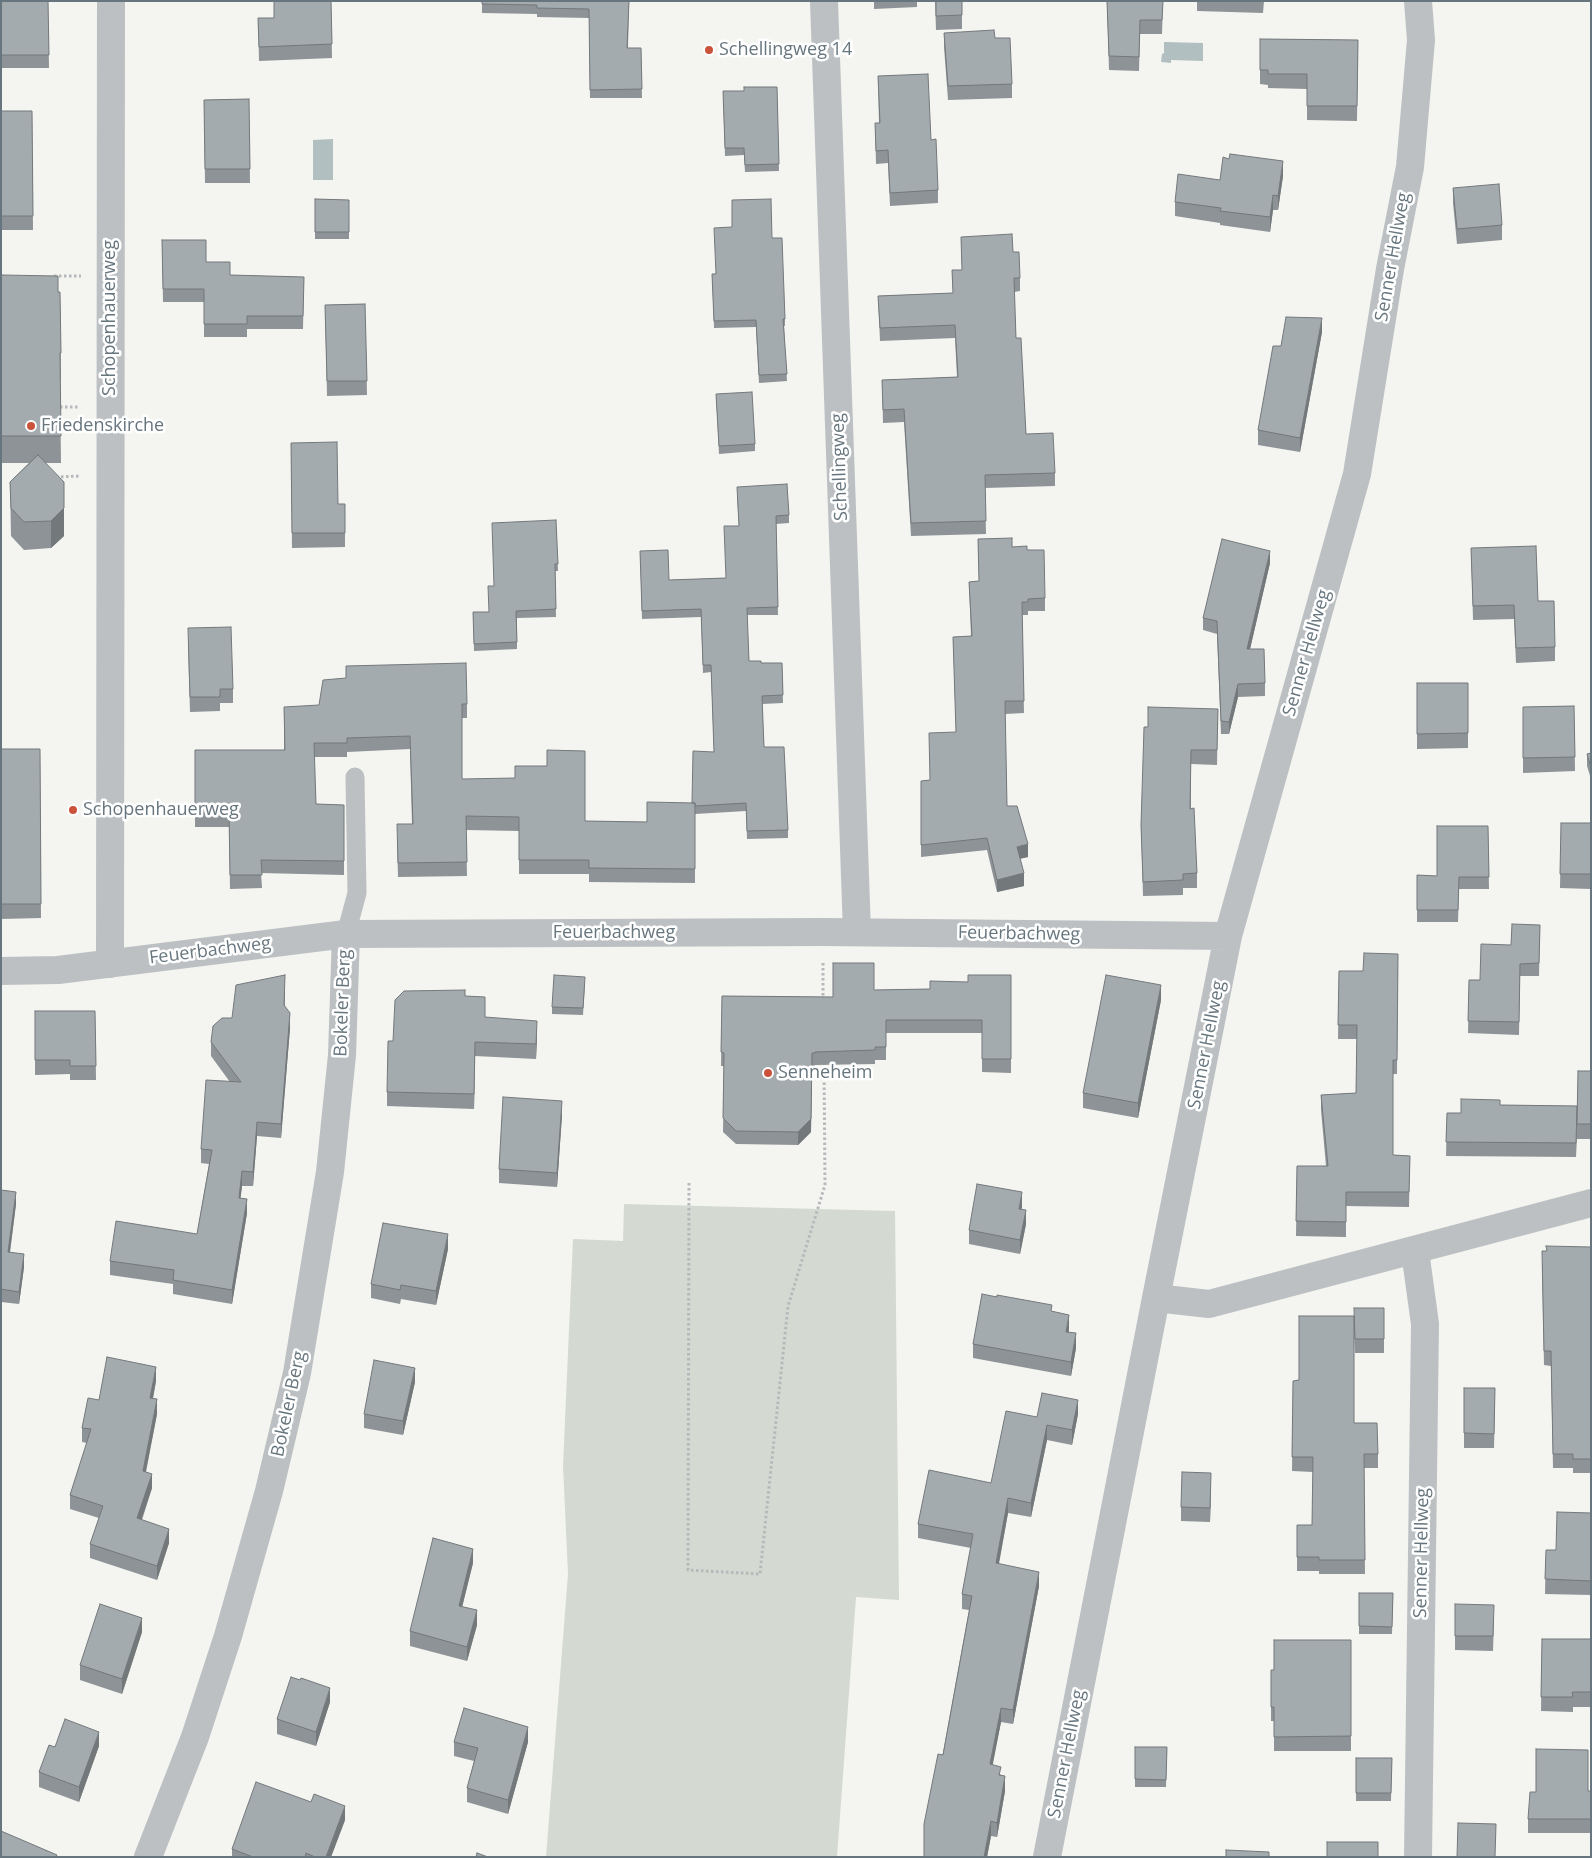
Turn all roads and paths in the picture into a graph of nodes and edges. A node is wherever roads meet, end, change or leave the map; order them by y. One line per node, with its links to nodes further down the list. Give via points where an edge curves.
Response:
1 (111, 1): 5 (street, Schopenhauerweg)
2 (824, 1): 8 (street, Schellingweg)
3 (1418, 1): 10 (street, Senner Hellweg, via 1421,40 1410,167 1357,474)
4 (51, 276): 5 (path)
5 (111, 276): 11 (street, Schopenhauerweg)
6 (355, 777): 9 (lane, via 357,893)
7 (822, 932): 8 (street, Feuerbachweg); 9 (street, Feuerbachweg); 13 (path)
8 (857, 932): 10 (street, Feuerbachweg)
9 (346, 934): 11 (street, Feuerbachweg); 19 (street, Bokeler Berg, via 342,1055 330,1172 297,1372 269,1490 228,1636 195,1737)
10 (1228, 936): 18 (street, Senner Hellweg)
11 (110, 964): 12 (street, Feuerbachweg, via 58,970)
12 (1, 970)
13 (823, 1005)
14 (824, 1061): 15 (path, via 825,1185 788,1306 760,1574 688,1570)
15 (689, 1183)
16 (1591, 1204): 17 (street)
17 (1415, 1251): 18 (street, via 1209,1304); 21 (street, Senner Hellweg, via 1425,1324)
18 (1156, 1298): 20 (street, Senner Hellweg)
19 (148, 1857)
20 (1047, 1857)
21 (1418, 1857)

